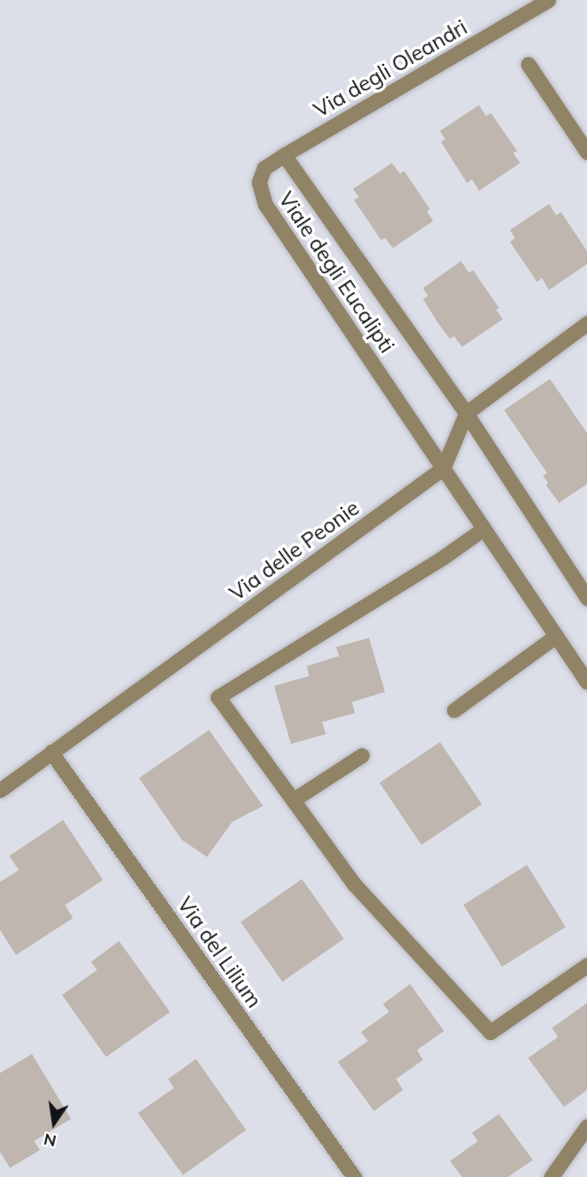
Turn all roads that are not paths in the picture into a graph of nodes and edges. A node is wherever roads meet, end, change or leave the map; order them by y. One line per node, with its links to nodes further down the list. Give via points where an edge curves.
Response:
1 (548, 0): 4 (street, Via degli Oleandri)
2 (528, 64): 3 (street)
3 (587, 152)
4 (284, 155): 6 (street, Viale degli Eucalipti); 7 (street, Viale degli Eucalipti, via 261,176 265,204)
5 (587, 323): 6 (street)
6 (465, 413): 7 (street); 9 (street, Viale degli Eucalipti)
7 (443, 468): 8 (street, Viale degli Eucalipti); 13 (street, Via delle Peonie)
8 (483, 529): 10 (street, Viale degli Eucalipti); 16 (street, via 218,697)
9 (587, 598)
10 (556, 636): 11 (street, Viale degli Eucalipti); 12 (street)
11 (587, 682)
12 (454, 710)
13 (51, 752): 15 (street, Via delle Peonie); 19 (street, Via del Lilium)
14 (362, 755): 16 (street)
15 (0, 790)
16 (293, 800): 17 (street, via 354,884 490,1032)
17 (587, 965)
18 (587, 1126): 20 (street)
19 (354, 1177)
20 (551, 1177)

